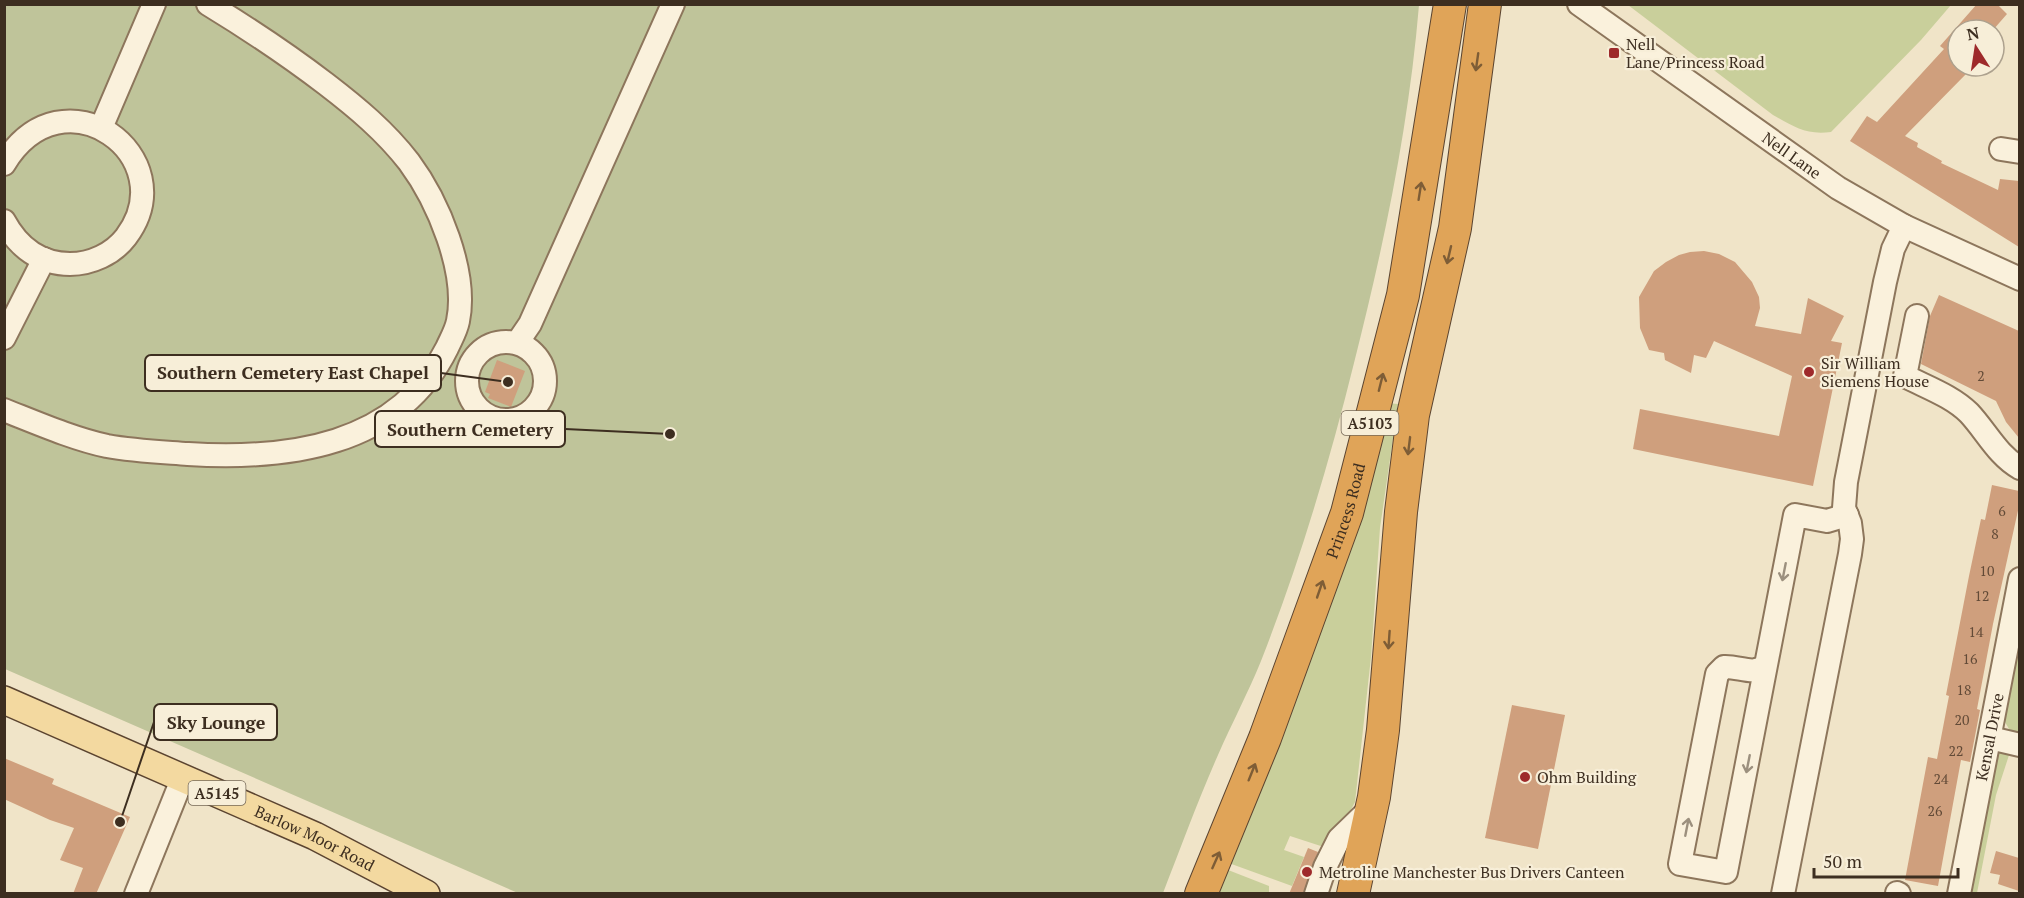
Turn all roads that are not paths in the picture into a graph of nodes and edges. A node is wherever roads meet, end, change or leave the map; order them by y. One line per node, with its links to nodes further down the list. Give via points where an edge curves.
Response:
1 (154, 4): 7 (street)
2 (208, 4): 17 (street, via 356,107 409,162 444,225 459,289 457,322)
3 (673, 4): 15 (street, via 530,324)
4 (1450, 4): 31 (highway, Princess Road / A5103, one-way to 4, via 1265,738 1347,513 1403,295)
5 (1485, 4): 28 (highway, A5103, one-way to 28, via 1455,228 1413,415 1383,730)
6 (1579, 4): 10 (street, Nell Lane, via 1838,188)
7 (101, 128): 8 (street, via 73,121 45,126 28,135); 11 (street, via 127,149 135,164 141,181 137,217 111,252 71,264)
8 (4, 164)
9 (4, 221): 11 (street, via 19,243)
10 (1904, 226): 12 (street, Nell Lane); 21 (street, via 1893,249 1885,282 1844,497)
11 (44, 260): 14 (street)
12 (2019, 279)
13 (1917, 316): 20 (street, via 1905,376 1958,402)
14 (4, 338)
15 (517, 343): 16 (street, via 505,342); 18 (street, via 529,348 544,370 546,384 535,408 511,420 485,414 472,399)
16 (483, 349): 17 (street); 18 (street, via 469,368)
17 (445, 351): 18 (street); 19 (street, via 431,376 383,420 336,441 279,453 221,456 105,446)
18 (467, 380)
19 (4, 410)
20 (2019, 468)
21 (1846, 515): 23 (street, one-way to 23, via 1827,521 1795,515); 34 (street, via 1850,523 1850,554)
22 (2019, 579): 25 (street, Kensal Drive)
23 (1766, 664): 23 (street, one-way to 23, via 1726,873 1680,864 1717,674 1724,667 1759,671)
24 (4, 700): 27 (main road, Barlow Moor Road / A5145)
25 (1990, 738): 26 (street); 35 (street, Kensal Drive)
26 (2019, 745)
27 (183, 777): 29 (street); 30 (main road, Barlow Moor Road / A5145, via 315,836)
28 (1371, 808): 32 (street, via 1339,839); 33 (highway, A5103)
29 (136, 894)
30 (426, 894)
31 (1201, 894)
32 (1316, 894)
33 (1353, 894)
34 (1784, 894)
35 (1959, 894)

